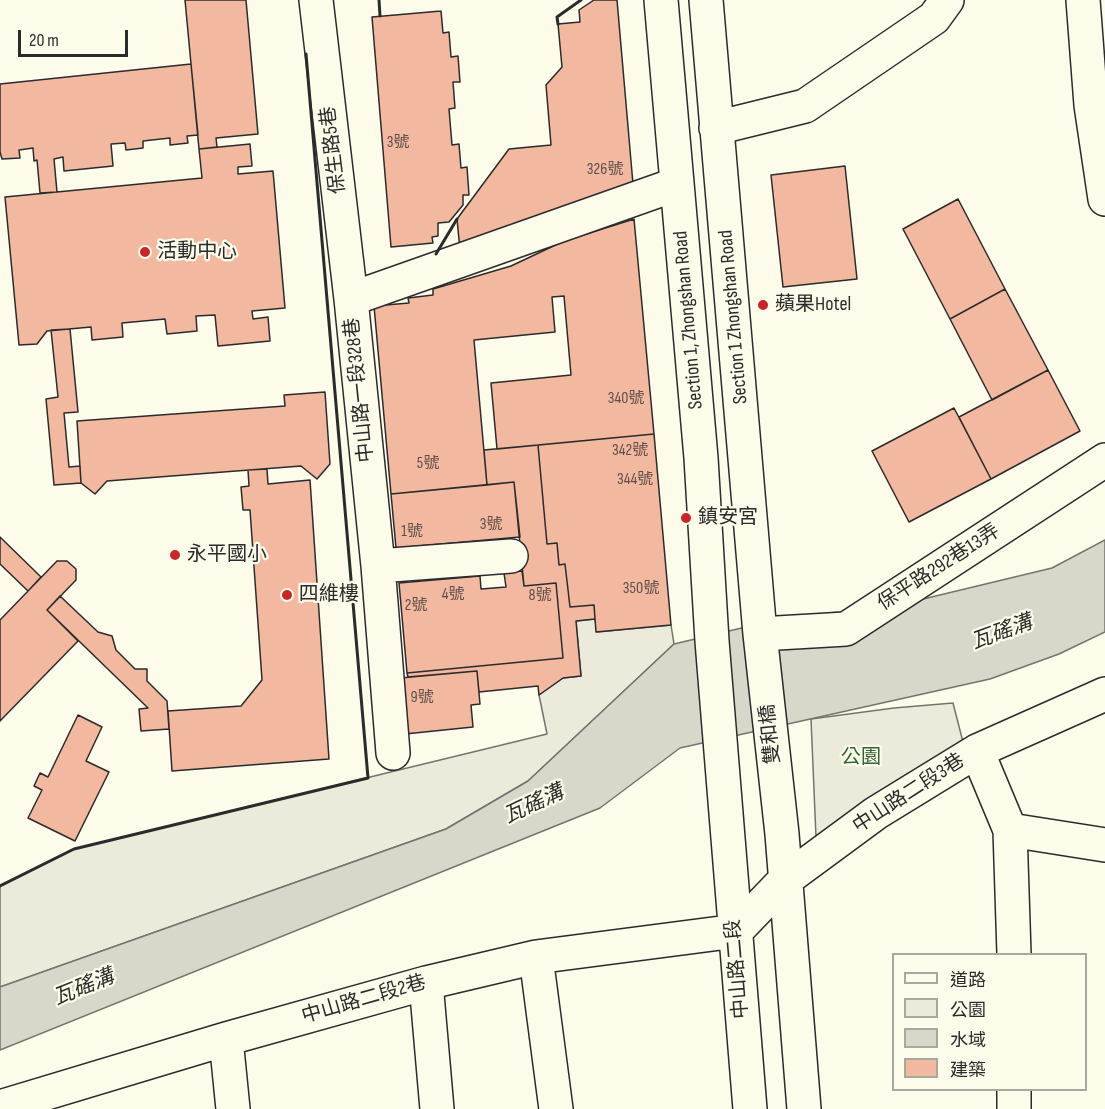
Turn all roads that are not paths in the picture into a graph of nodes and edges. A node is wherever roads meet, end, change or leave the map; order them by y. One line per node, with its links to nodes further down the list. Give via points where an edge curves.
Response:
1 (316, 0): 10 (street, 保生路5巷)
2 (661, 0): 8 (street, Section 1, Zhongshan Road)
3 (706, 0): 7 (street, Section 1 Zhongshan Road)
4 (1083, 0): 6 (street)
5 (938, 6): 7 (street, via 805,106)
6 (1098, 104): 9 (street)
7 (716, 128): 14 (street, Section 1 Zhongshan Road)
8 (678, 184): 10 (street, 中山路一段328巷); 18 (street, Section 1, Zhongshan Road)
9 (1105, 199)
10 (351, 299): 13 (street, 中山路一段328巷)
11 (1105, 460): 14 (street, 保平路292巷13弄, via 846,629)
12 (512, 556): 13 (street)
13 (378, 566): 17 (street, 中山路一段328巷)
14 (760, 634): 21 (street, 雙和橋)
15 (1105, 694): 16 (street, 中山路二段3巷)
16 (977, 751): 19 (street); 21 (street, 中山路二段3巷, via 876,813)
17 (393, 753)
18 (729, 829): 22 (street, 中山路二段)
19 (1010, 830): 20 (street); 23 (street)
20 (1105, 844)
21 (785, 880): 22 (street, 中山路二段3巷); 33 (street)
22 (736, 931): 24 (street, 中山路二段2巷); 32 (street, 中山路二段)
23 (1014, 953)
24 (536, 957): 25 (street, 中山路二段2巷); 31 (street)
25 (426, 983): 26 (street, 中山路二段2巷); 30 (street)
26 (226, 1040): 28 (street, 中山路二段2巷); 29 (street)
27 (1014, 1091): 34 (street)
28 (20, 1105)
29 (233, 1109)
30 (437, 1109)
31 (556, 1109)
32 (750, 1109)
33 (804, 1109)
34 (1014, 1109)

